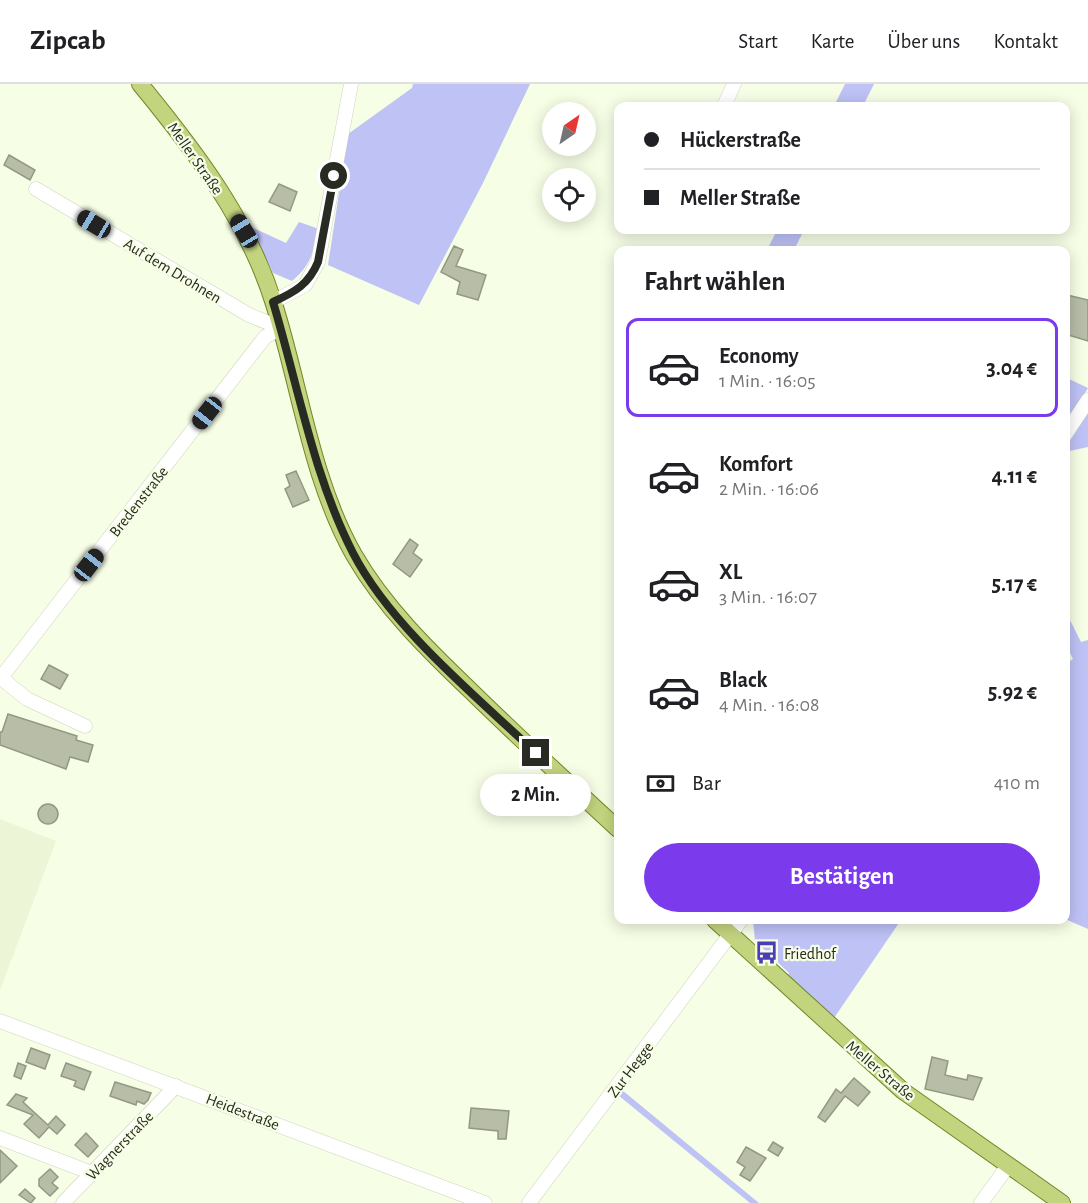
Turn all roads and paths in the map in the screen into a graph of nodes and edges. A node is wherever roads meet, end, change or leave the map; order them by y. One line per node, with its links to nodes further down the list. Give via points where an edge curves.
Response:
1 (140, 84): 6 (main road, Meller Straße, via 210,174 244,231)
2 (351, 84): 6 (street, via 318,262 305,285)
3 (734, 84): 4 (street)
4 (726, 102)
5 (36, 189): 7 (street, Auf dem Drohnen, via 249,315)
6 (273, 302): 7 (main road, Meller Straße)
7 (281, 328): 10 (street, Bredenstraße, via 265,337); 12 (main road, Meller Straße, via 331,503 354,554 379,593 451,672)
8 (1088, 400): 9 (street)
9 (1070, 427)
10 (1, 678): 11 (street, via 27,699)
11 (85, 726)
12 (614, 825)
13 (720, 924): 15 (main road, Meller Straße)
14 (738, 924): 15 (street, Zur Hegge)
15 (731, 934): 19 (main road, Meller Straße, via 903,1091); 23 (street, Zur Hegge)
16 (0, 1021): 17 (street, Heidestraße)
17 (176, 1086): 20 (street, Wagnerstraße); 22 (street, Heidestraße)
18 (0, 1138): 20 (street)
19 (1008, 1166): 24 (street); 25 (main road, Meller Straße)
20 (92, 1173): 21 (street, Wagnerstraße)
21 (63, 1203)
22 (485, 1203)
23 (529, 1203)
24 (981, 1203)
25 (1062, 1203)

